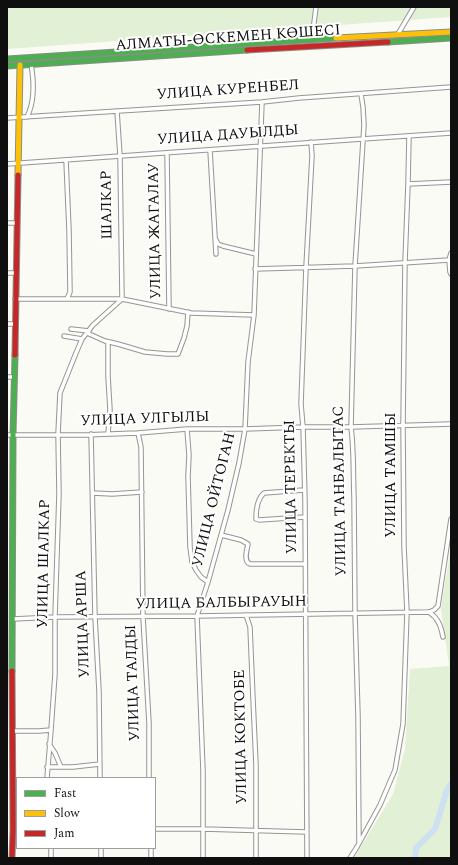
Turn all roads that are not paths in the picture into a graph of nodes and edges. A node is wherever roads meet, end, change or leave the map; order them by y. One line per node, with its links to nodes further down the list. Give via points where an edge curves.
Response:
1 (316, 7): 7 (street)
2 (414, 7): 4 (street)
3 (451, 32): 4 (main road, АЛМАТЫ-ӨСКЕМЕН КӨШЕСІ)
4 (397, 35): 7 (main road, АЛМАТЫ-ӨСКЕМЕН КӨШЕСІ)
5 (451, 38): 8 (main road, АЛМАТЫ-ӨСКЕМЕН КӨШЕСІ)
6 (296, 40): 7 (main road, АЛМАТЫ-ӨСКЕМЕН КӨШЕСІ); 8 (main road); 9 (main road, АЛМАТЫ-ӨСКЕМЕН КӨШЕСІ)
7 (312, 40)
8 (296, 47): 11 (main road, АЛМАТЫ-ӨСКЕМЕН КӨШЕСІ)
9 (27, 58): 10 (main road, АЛМАТЫ-ӨСКЕМЕН КӨШЕСІ); 11 (main road)
10 (7, 59)
11 (29, 64): 12 (main road, АЛМАТЫ-ӨСКЕМЕН КӨШЕСІ); 19 (street, via 34,83)
12 (20, 65): 13 (main road, АЛМАТЫ-ӨСКЕМЕН КӨШЕСІ); 18 (main road)
13 (7, 66)
14 (451, 87): 15 (street, УЛИЦА КУРЕНБЕЛ)
15 (361, 94): 16 (street, УЛИЦА КУРЕНБЕЛ); 23 (street, УЛИЦА ТАНБАЛЫТАС)
16 (262, 102): 17 (street, УЛИЦА КУРЕНБЕЛ); 25 (street, УЛИЦА ОЙТОГАН)
17 (117, 111): 19 (street, УЛИЦА КУРЕНБЕЛ); 28 (street, ШАЛКАР)
18 (19, 117): 19 (street, УЛИЦА КУРЕНБЕЛ); 20 (street, УЛИЦА КУРЕНБЕЛ); 31 (main road)
19 (27, 117)
20 (7, 118)
21 (451, 134): 22 (street, УЛИЦА ДАУЫЛДЫ)
22 (409, 136): 23 (street, УЛИЦА ДАУЫЛДЫ); 33 (street, УЛИЦА ТАМШЫ)
23 (363, 138): 24 (street, УЛИЦА ДАУЫЛДЫ); 42 (street, УЛИЦА ТАНБАЛЫТАС)
24 (311, 142): 25 (street, УЛИЦА ДАУЫЛДЫ); 43 (street, УЛИЦА ТЕРЕКТЫ)
25 (260, 146): 26 (street, УЛИЦА ДАУЫЛДЫ); 39 (street, УЛИЦА ОЙТОГАН)
26 (210, 150): 27 (street, УЛИЦА ДАУЫЛДЫ); 36 (street)
27 (167, 153): 28 (street, УЛИЦА ДАУЫЛДЫ); 51 (street, УЛИЦА ЖАГАЛАУ)
28 (120, 156): 29 (street, УЛИЦА ДАУЫЛДЫ); 50 (street, ШАЛКАР)
29 (66, 160): 31 (street, УЛИЦА ДАУЫЛДЫ); 49 (street, via 70,292)
30 (7, 164): 31 (street, УЛИЦА ДАУЫЛДЫ)
31 (18, 164): 35 (main road)
32 (451, 182): 33 (street)
33 (408, 184): 41 (street, УЛИЦА ТАМШЫ)
34 (7, 223): 35 (street)
35 (17, 223): 46 (main road)
36 (215, 239): 38 (street); 39 (street, via 218,244)
37 (451, 253): 40 (street)
38 (216, 254)
39 (256, 254): 44 (street, УЛИЦА ОЙТОГАН)
40 (449, 260): 41 (street); 47 (street)
41 (405, 262): 42 (street); 64 (street, УЛИЦА ТАМШЫ)
42 (355, 266): 43 (street); 66 (street, УЛИЦА ТАНБАЛЫТАС)
43 (306, 267): 44 (street); 65 (street, УЛИЦА ТЕРЕКТЫ, via 301,404)
44 (255, 269): 53 (street, УЛИЦА ОЙТОГАН)
45 (7, 273): 46 (street)
46 (16, 273): 48 (main road)
47 (451, 274)
48 (16, 299): 49 (street); 55 (main road)
49 (67, 299): 50 (street)
50 (122, 299): 51 (street); 57 (street)
51 (169, 309): 52 (street)
52 (188, 312): 53 (street); 60 (street, via 187,326 178,354 145,352)
53 (254, 315): 68 (street, УЛИЦА ОЙТОГАН, via 248,362)
54 (7, 324): 55 (street)
55 (15, 324): 62 (main road)
56 (71, 329): 57 (street)
57 (88, 332): 59 (street); 60 (street)
58 (64, 336): 59 (street)
59 (82, 339): 70 (street, УЛИЦА ШАЛКАР, via 60,393)
60 (108, 342): 72 (street)
61 (7, 377): 62 (street)
62 (14, 377): 74 (main road)
63 (451, 424): 64 (street, УЛИЦА УЛГЫЛЫ)
64 (403, 425): 66 (street, УЛИЦА УЛГЫЛЫ); 83 (street, УЛИЦА ТАМШЫ)
65 (303, 427): 66 (street, УЛИЦА УЛГЫЛЫ); 68 (street, УЛИЦА УЛГЫЛЫ); 75 (street, УЛИЦА ТЕРЕКТЫ)
66 (351, 427): 85 (street, УЛИЦА ТАНБАЛЫТАС)
67 (187, 429): 68 (street, УЛИЦА УЛГЫЛЫ); 69 (street, УЛИЦА УЛГЫЛЫ); 82 (street, via 192,562 201,577)
68 (245, 429): 80 (street, УЛИЦА ОЙТОГАН)
69 (138, 433): 72 (street, УЛИЦА УЛГЫЛЫ); 76 (street, УЛИЦА ТАЛДЫ, via 141,447)
70 (58, 434): 71 (street, УЛИЦА УЛГЫЛЫ); 74 (street, УЛИЦА УЛГЫЛЫ); 92 (street, УЛИЦА ШАЛКАР)
71 (91, 434): 72 (street, УЛИЦА УЛГЫЛЫ); 77 (street, УЛИЦА АРША)
72 (108, 434)
73 (7, 435): 74 (street, УЛИЦА УЛГЫЛЫ)
74 (13, 435): 87 (main road)
75 (304, 490): 78 (street, УЛИЦА ТЕРЕКТЫ); 78 (street, via 264,493 260,496 256,519)
76 (142, 492): 77 (street); 91 (street, УЛИЦА ТАЛДЫ)
77 (93, 493): 90 (street, УЛИЦА АРША)
78 (305, 517): 81 (street, УЛИЦА ТЕРЕКТЫ)
79 (451, 519): 84 (street, via 438,606)
80 (221, 535): 81 (street, via 248,544 247,563); 82 (street, УЛИЦА ОЙТОГАН)
81 (305, 564): 86 (street, УЛИЦА ТЕРЕКТЫ)
82 (208, 582): 88 (street, УЛИЦА ОЙТОГАН)
83 (407, 612): 84 (street, УЛИЦА БАЛБЫРАУЫН); 85 (street, УЛИЦА БАЛБЫРАУЫН); 110 (street, УЛИЦА ТАМШЫ, via 403,724 394,770)
84 (429, 612): 93 (street, via 438,621)
85 (355, 613): 86 (street, УЛИЦА БАЛБЫРАУЫН); 110 (street, УЛИЦА ТАНБАЛЫТАС)
86 (306, 614): 89 (street, УЛИЦА БАЛБЫРАУЫН); 109 (street, УЛИЦА ТЕРЕКТЫ)
87 (11, 616): 92 (street, УЛИЦА БАЛБЫРАУЫН); 95 (main road)
88 (197, 616): 89 (street, УЛИЦА БАЛБЫРАУЫН); 91 (street, УЛИЦА БАЛБЫРАУЫН); 106 (street, УЛИЦА ОЙТОГАН)
89 (246, 616): 108 (street, УЛИЦА КОКТОБЕ, via 250,627)
90 (95, 617): 91 (street, УЛИЦА БАЛБЫРАУЫН); 92 (street, УЛИЦА БАЛБЫРАУЫН); 98 (street, УЛИЦА АРША)
91 (143, 617): 103 (street, УЛИЦА ТАЛДЫ)
92 (56, 618): 94 (street, УЛИЦА ШАЛКАР)
93 (444, 637)
94 (51, 730): 95 (street); 97 (street, УЛИЦА ШАЛКАР)
95 (12, 731): 96 (main road)
96 (10, 740): 104 (main road)
97 (49, 744): 99 (street, УЛИЦА ШАЛКАР); 100 (street)
98 (100, 764): 100 (street); 102 (street, УЛИЦА АРША)
99 (47, 767): 100 (street); 101 (street, УЛИЦА ШАЛКАР)
100 (61, 767)
101 (47, 777)
102 (100, 777)
103 (149, 777)
104 (10, 790): 107 (main road)
105 (156, 829): 106 (street)
106 (203, 829): 108 (street); 112 (street, УЛИЦА ОЙТОГАН)
107 (15, 830): 111 (main road)
108 (256, 831): 109 (street); 113 (street, УЛИЦА КОКТОБЕ)
109 (306, 832): 114 (street, УЛИЦА ТЕРЕКТЫ)
110 (359, 843): 115 (street, УЛИЦА ТАМШЫ)
111 (12, 858)
112 (203, 858)
113 (256, 858)
114 (307, 858)
115 (350, 858)

